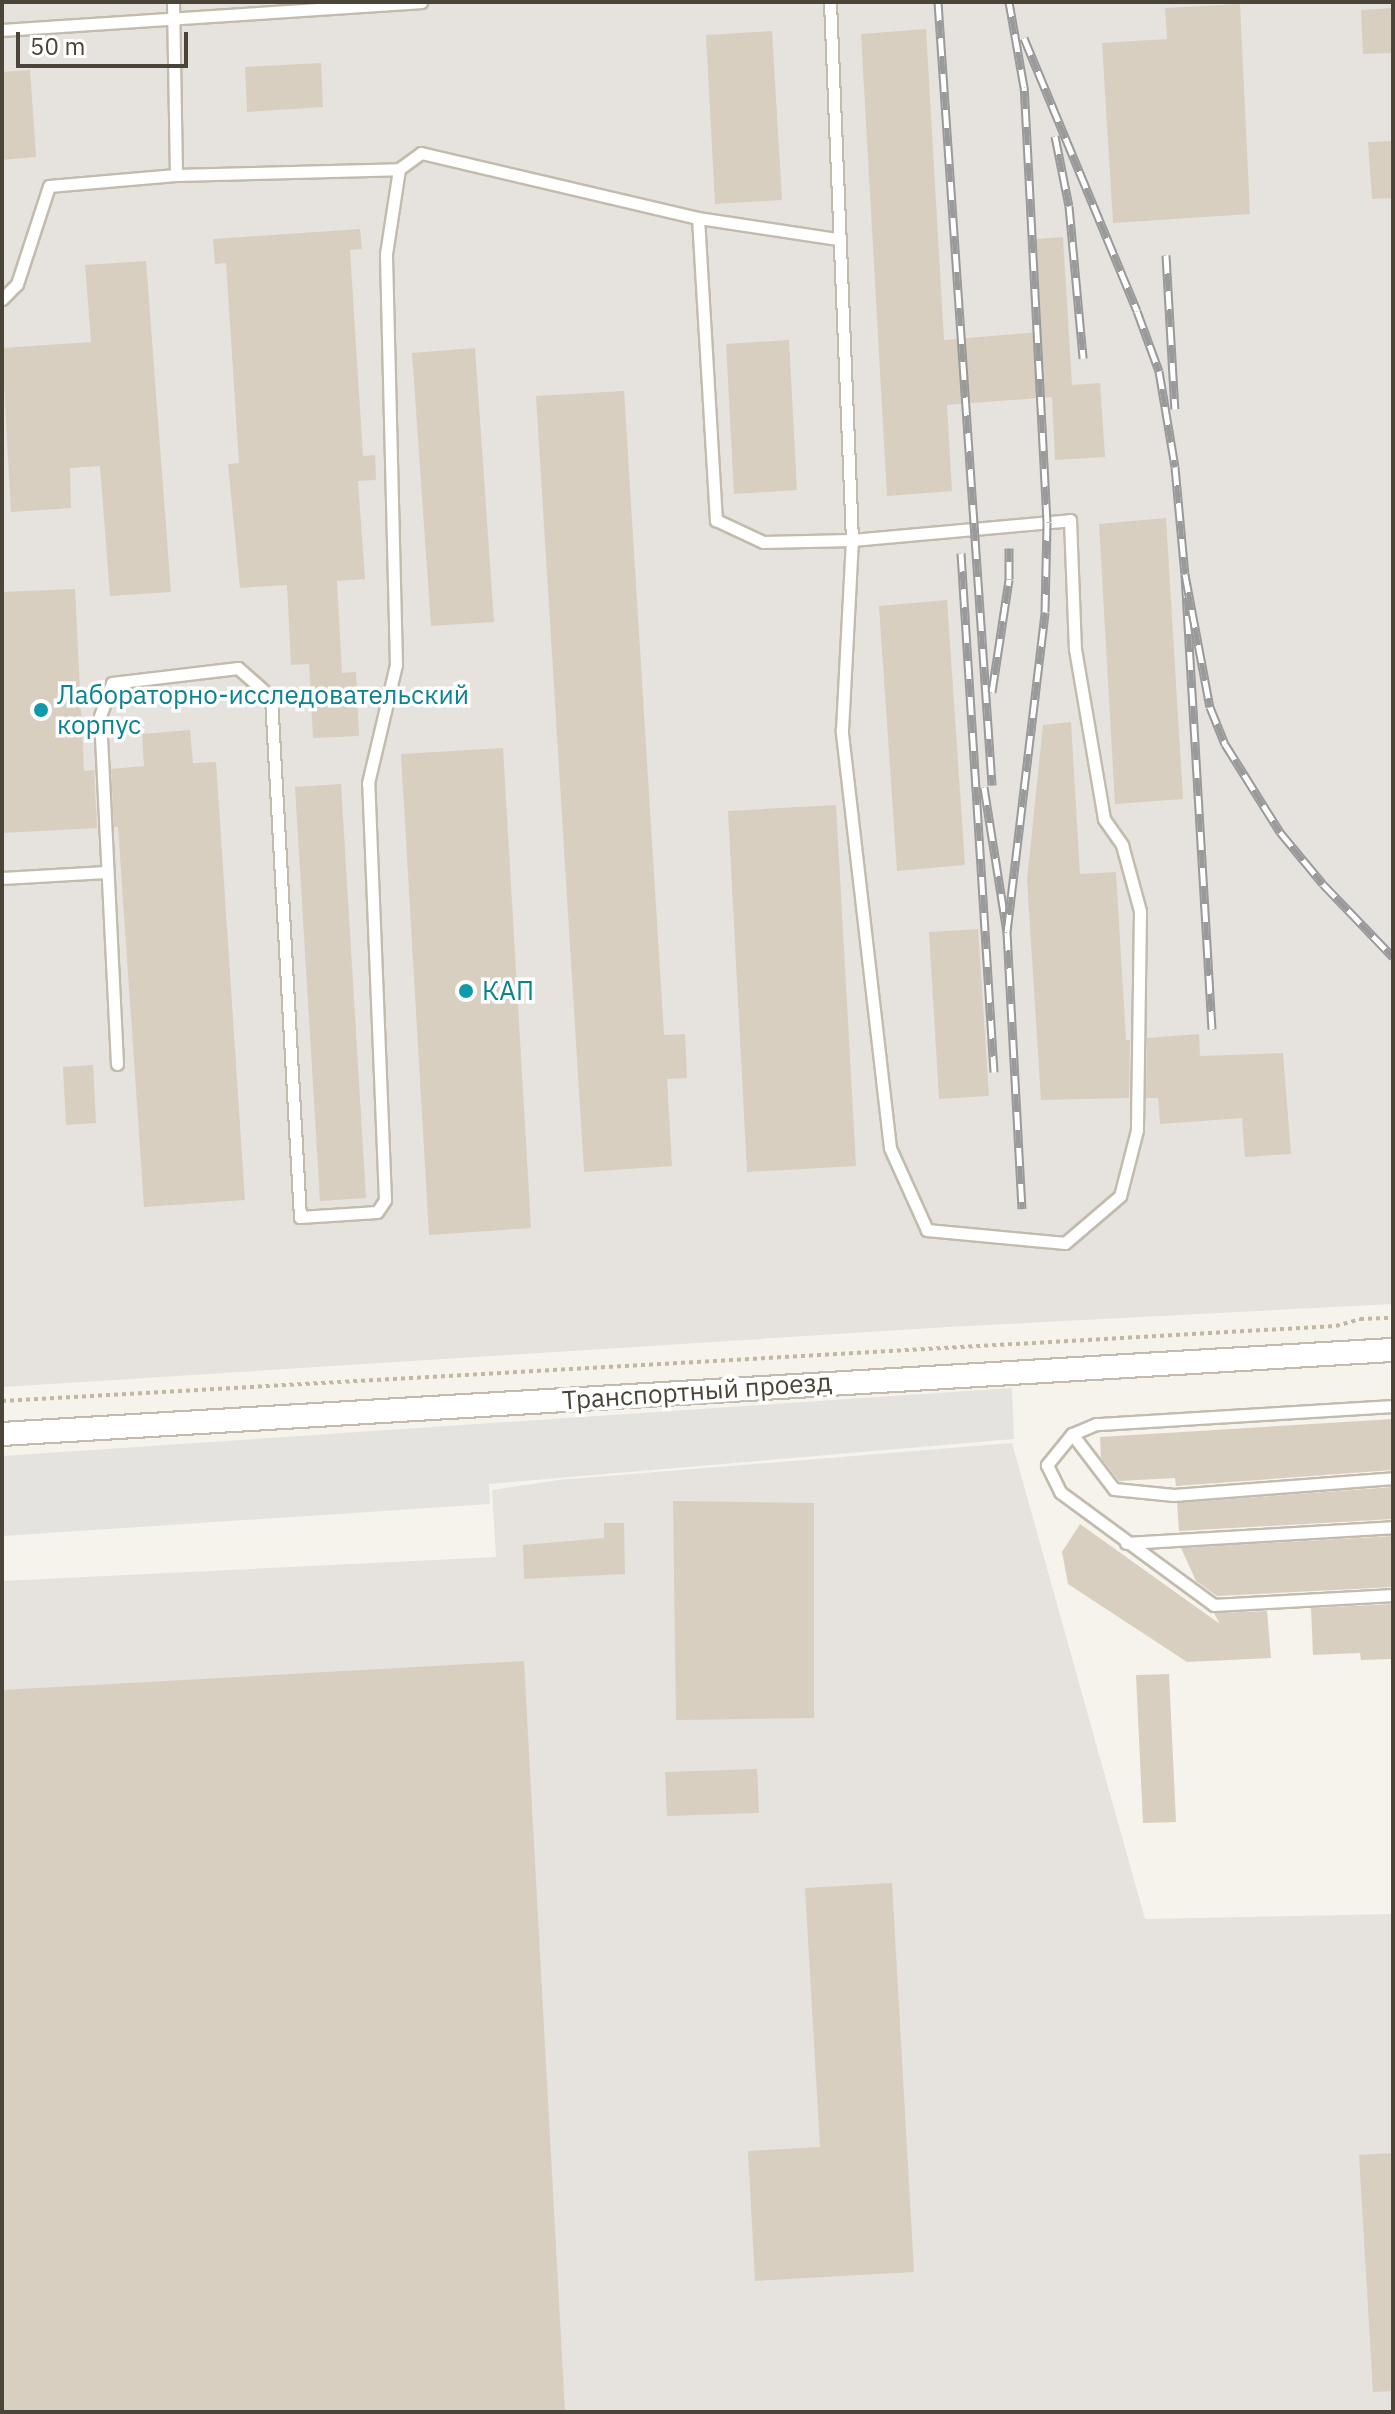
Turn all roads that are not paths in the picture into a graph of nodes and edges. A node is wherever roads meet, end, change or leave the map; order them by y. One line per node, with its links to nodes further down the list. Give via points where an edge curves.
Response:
1 (173, 2): 4 (lane)
2 (421, 2): 4 (lane)
3 (830, 2): 9 (lane)
4 (174, 20): 5 (lane); 7 (lane)
5 (2, 30)
6 (399, 169): 7 (lane); 8 (lane, via 421,153); 12 (lane, via 386,254 396,665 368,783 385,1200 377,1212 300,1217 271,697 238,668 112,683 100,716)
7 (176, 175): 10 (lane, via 49,186 17,284)
8 (698, 218): 9 (lane); 11 (lane, via 716,520 763,542)
9 (837, 239): 11 (lane)
10 (2, 299)
11 (852, 540): 11 (lane, via 842,730 890,1148 927,1230 1065,1243 1120,1196 1137,1130 1140,911 1122,845 1104,819 1075,649 1070,520)
12 (105, 872): 13 (lane); 14 (lane)
13 (2, 878)
14 (117, 1064)
15 (1393, 1350): 17 (street, Транспортный проезд)
16 (1393, 1406): 18 (lane, via 1096,1424)
17 (2, 1434)
18 (1072, 1434): 19 (lane, via 1114,1489 1174,1495); 21 (lane, via 1047,1465 1060,1492)
19 (1393, 1478)
20 (1393, 1527): 21 (lane)
21 (1126, 1543): 22 (lane, via 1214,1605)
22 (1393, 1595)

